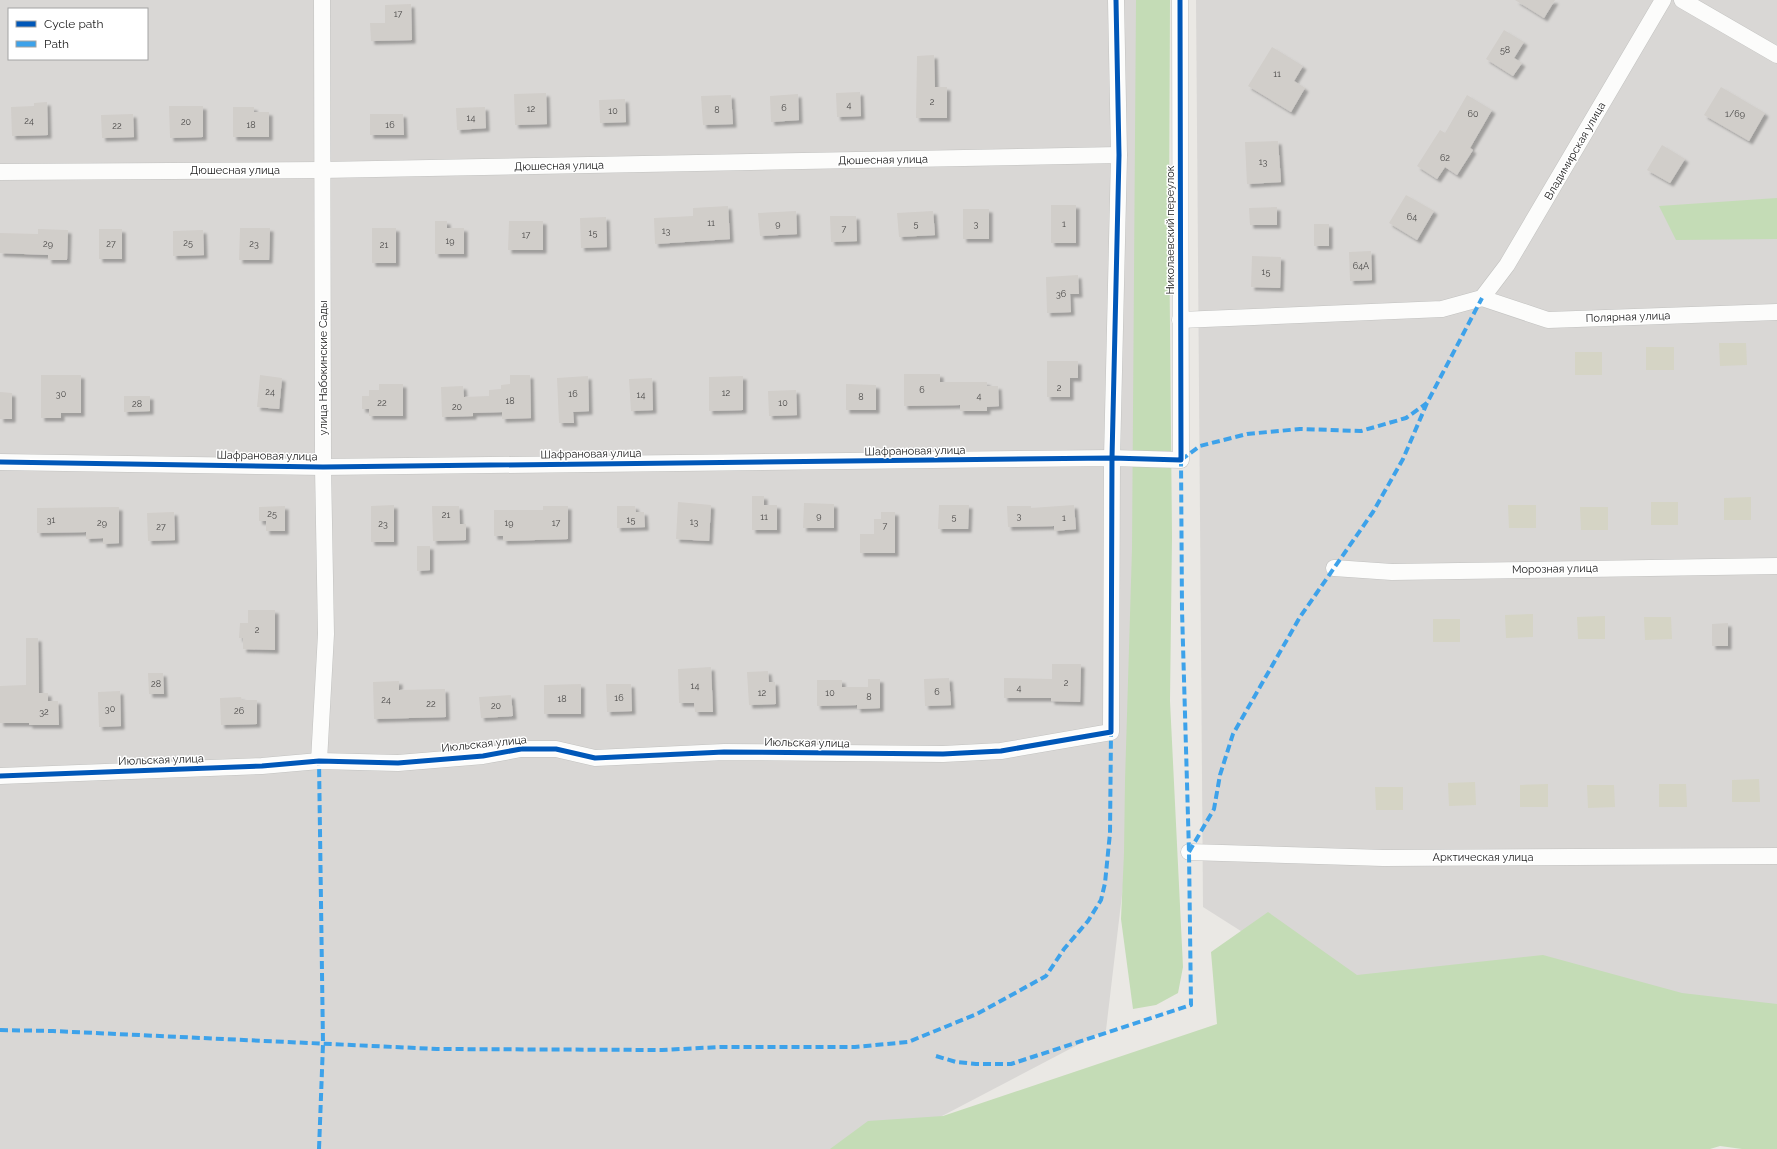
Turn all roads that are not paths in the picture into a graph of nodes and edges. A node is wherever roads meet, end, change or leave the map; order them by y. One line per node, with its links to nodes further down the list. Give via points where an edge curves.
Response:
1 (322, 0): 8 (street, улица Набокинские Сады)
2 (1116, 0): 7 (street)
3 (1180, 0): 12 (street, Николаевский переулок)
4 (1663, 0): 10 (street, Владимирская улица, via 1507,265)
5 (1682, 0): 6 (street)
6 (1777, 55)
7 (1119, 156): 8 (street, Дюшесная улица); 13 (street)
8 (322, 170): 9 (street, Дюшесная улица); 16 (street, улица Набокинские Сады)
9 (0, 172)
10 (1482, 298): 11 (street, Полярная улица, via 1548,320); 12 (street, via 1442,309)
11 (1777, 312)
12 (1180, 320): 14 (street, Николаевский переулок)
13 (1112, 458): 14 (street, Шафрановая улица); 16 (street, Шафрановая улица); 19 (street, Июльская улица, via 1111,732 1001,751 944,754 724,752 595,758 556,749 521,749 483,756 398,763)
14 (1182, 460)
15 (0, 462): 16 (street, Шафрановая улица)
16 (324, 467): 19 (street, улица Набокинские Сады, via 326,634)
17 (1777, 566): 18 (street, Морозная улица, via 1392,572)
18 (1334, 568)
19 (319, 761): 20 (street, Июльская улица, via 262,766)
20 (0, 776)
21 (1189, 852): 22 (street, Арктическая улица, via 1383,858)
22 (1777, 856)

